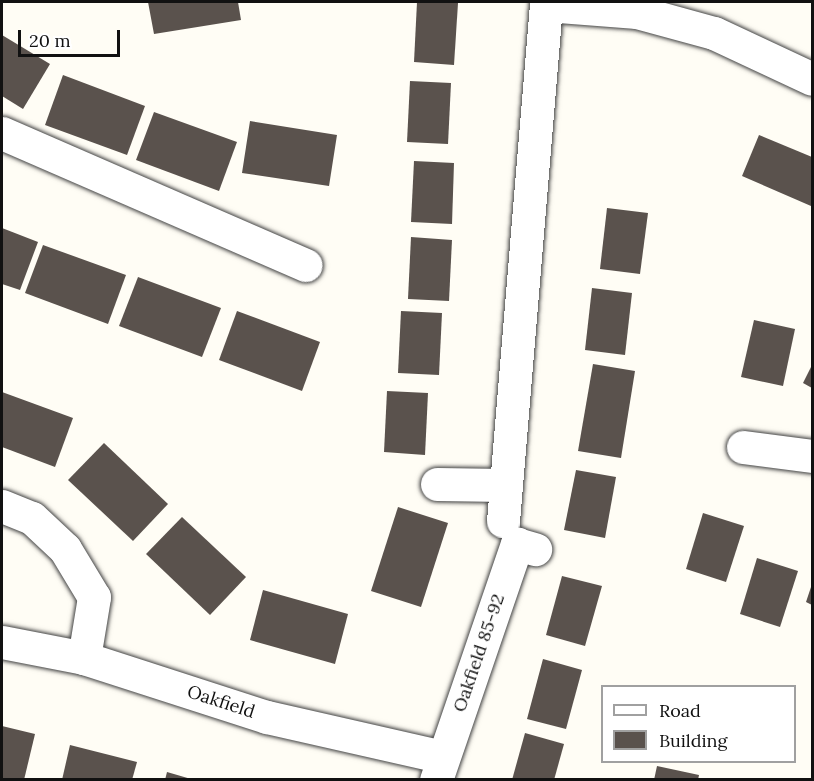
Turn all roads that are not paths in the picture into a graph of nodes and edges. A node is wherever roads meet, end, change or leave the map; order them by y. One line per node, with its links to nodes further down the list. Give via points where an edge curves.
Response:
1 (546, 3): 2 (street, via 637,12 714,33); 8 (street)
2 (813, 79)
3 (2, 133): 4 (street)
4 (306, 265)
5 (743, 447): 6 (street)
6 (813, 456)
7 (437, 484): 8 (street)
8 (506, 485): 10 (street)
9 (2, 506): 13 (street, via 32,518 64,549 94,597)
10 (503, 521)
11 (535, 549): 14 (street, Oakfield 85-92, via 516,544)
12 (2, 642): 13 (street, Oakfield)
13 (84, 658): 14 (street, Oakfield)
14 (440, 768)

